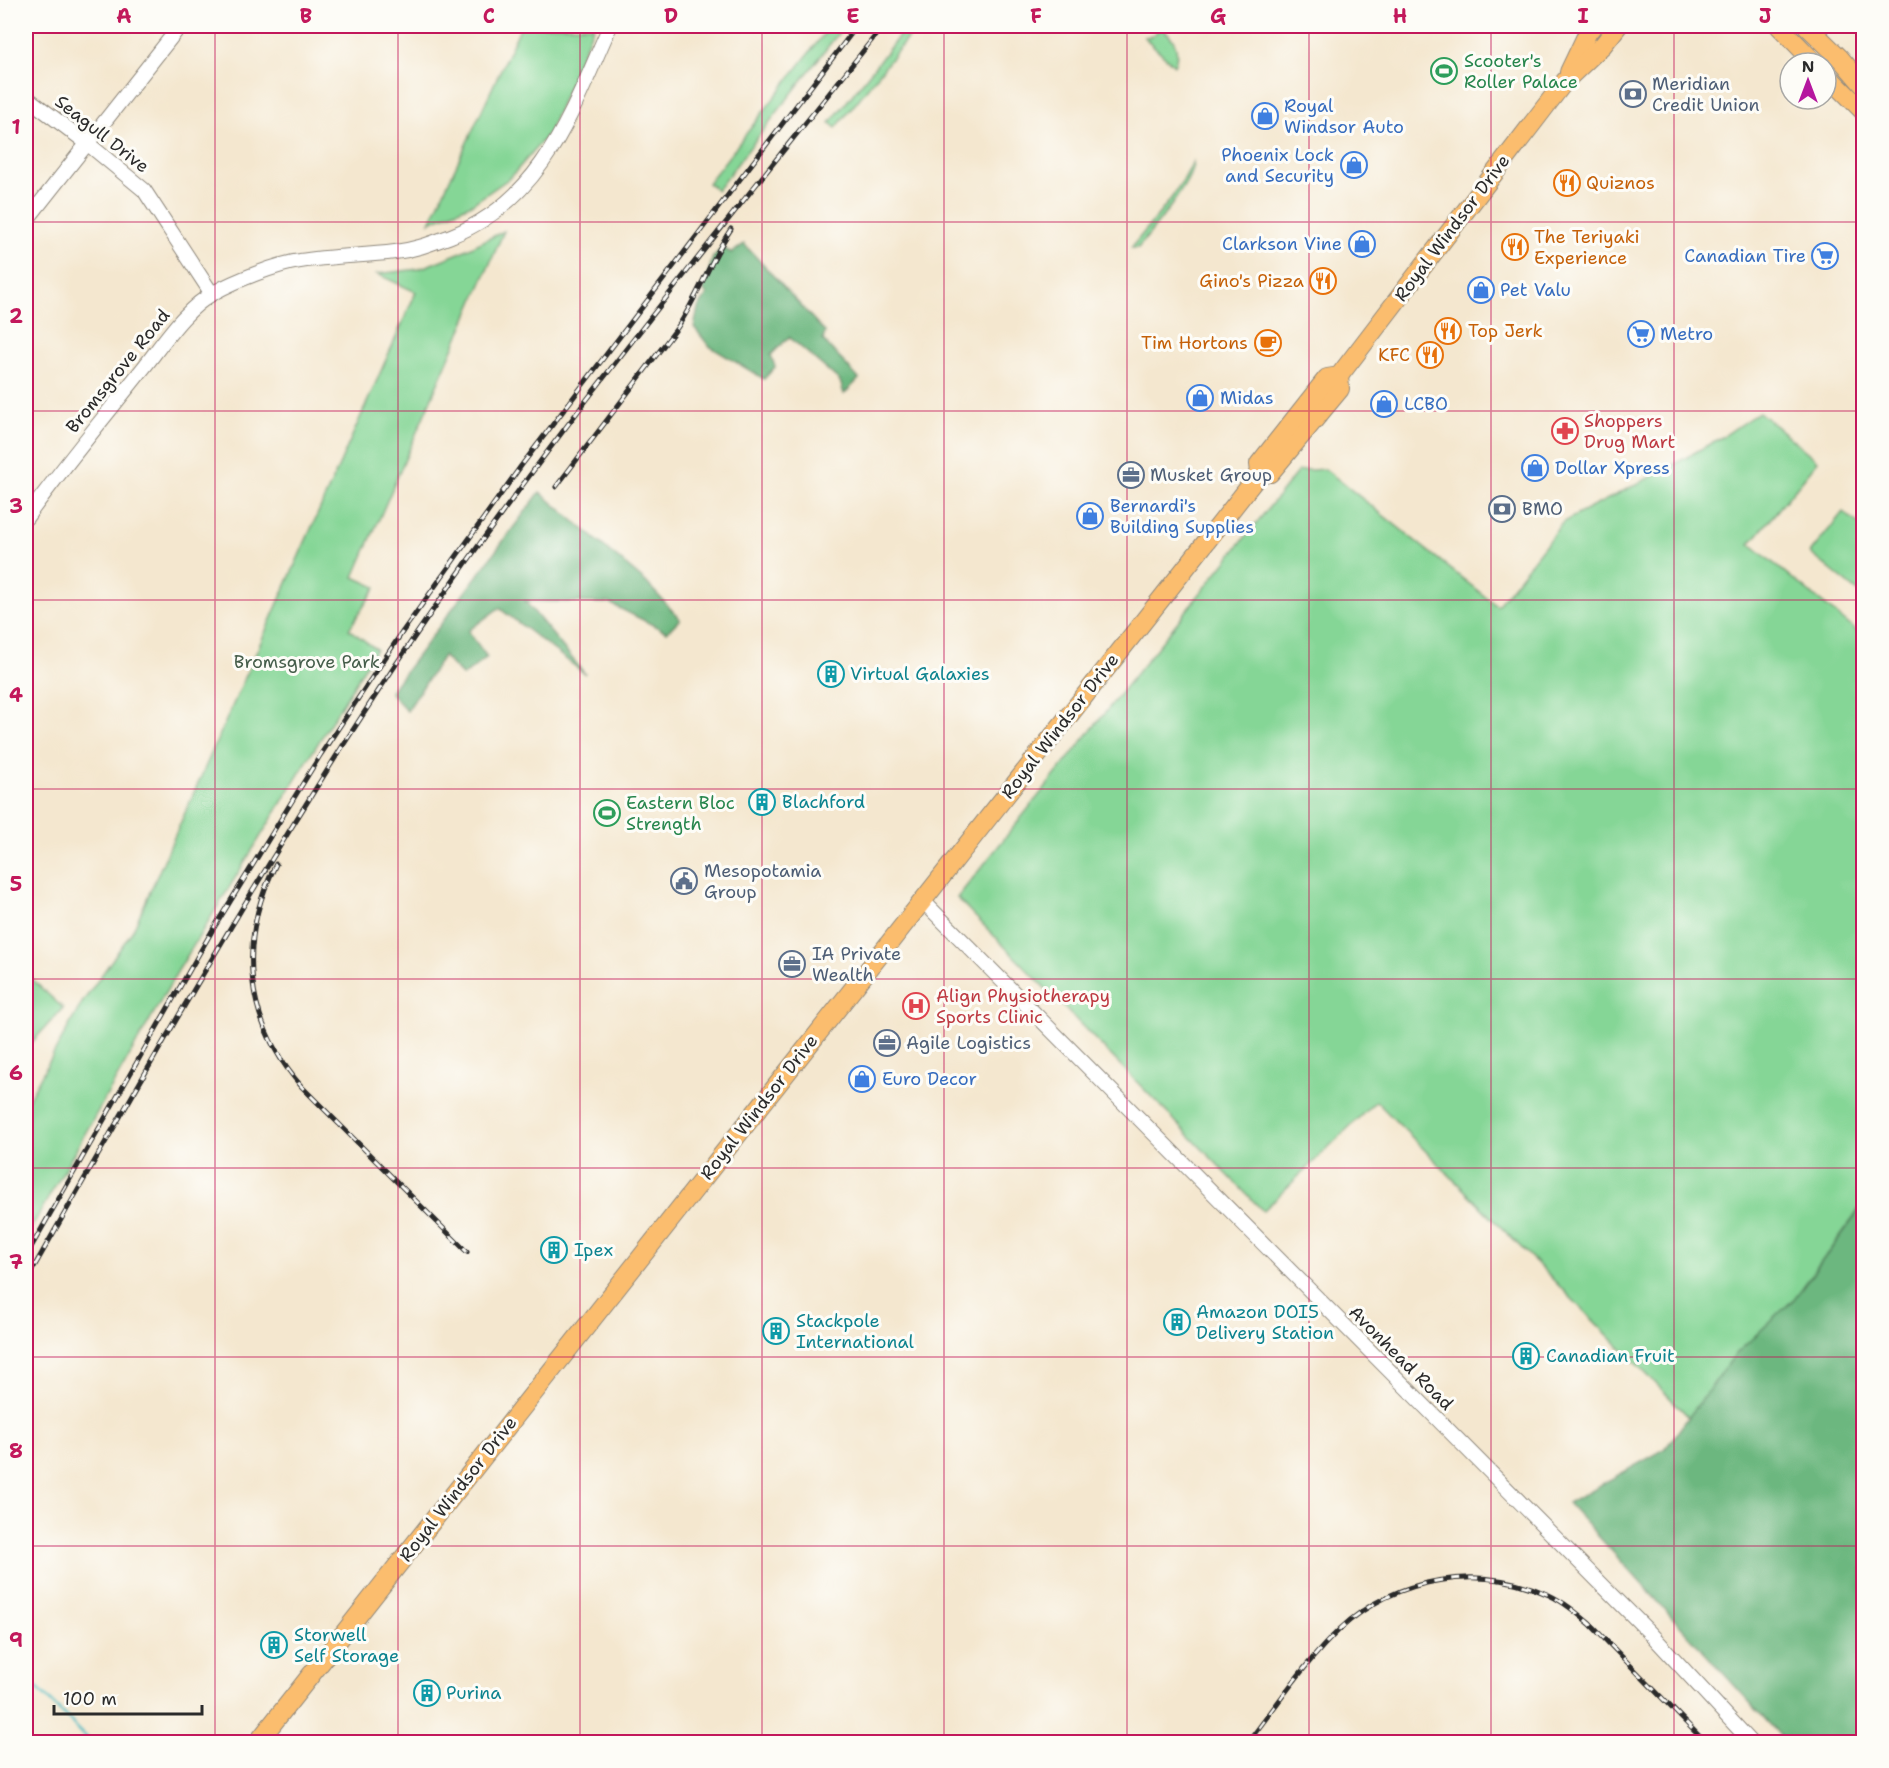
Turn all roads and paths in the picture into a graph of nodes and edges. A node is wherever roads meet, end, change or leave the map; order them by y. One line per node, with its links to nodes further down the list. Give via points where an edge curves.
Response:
1 (180, 26): 13 (street)
2 (610, 26): 15 (street, Bromsgrove Road, via 555,145 517,195 494,213 421,248 298,261)
3 (1593, 26): 8 (main road, Royal Windsor Drive)
4 (1618, 26): 8 (main road, Royal Windsor Drive)
5 (1779, 26): 7 (main road)
6 (1807, 26): 10 (main road)
7 (1803, 51)
8 (1565, 81): 17 (main road, Royal Windsor Drive, via 1339,375 1326,378 1259,464 1260,473)
9 (1838, 84): 12 (main road)
10 (1863, 86)
11 (26, 97): 13 (street, Seagull Drive)
12 (1861, 104)
13 (87, 143): 14 (street); 15 (street, Seagull Drive, via 144,190)
14 (26, 221)
15 (212, 294): 16 (street, Bromsgrove Road, via 167,336)
16 (26, 518)
17 (922, 900): 18 (main road, Royal Windsor Drive); 19 (street, Avonhead Road, via 1650,1633)
18 (258, 1743)
19 (1751, 1743)

